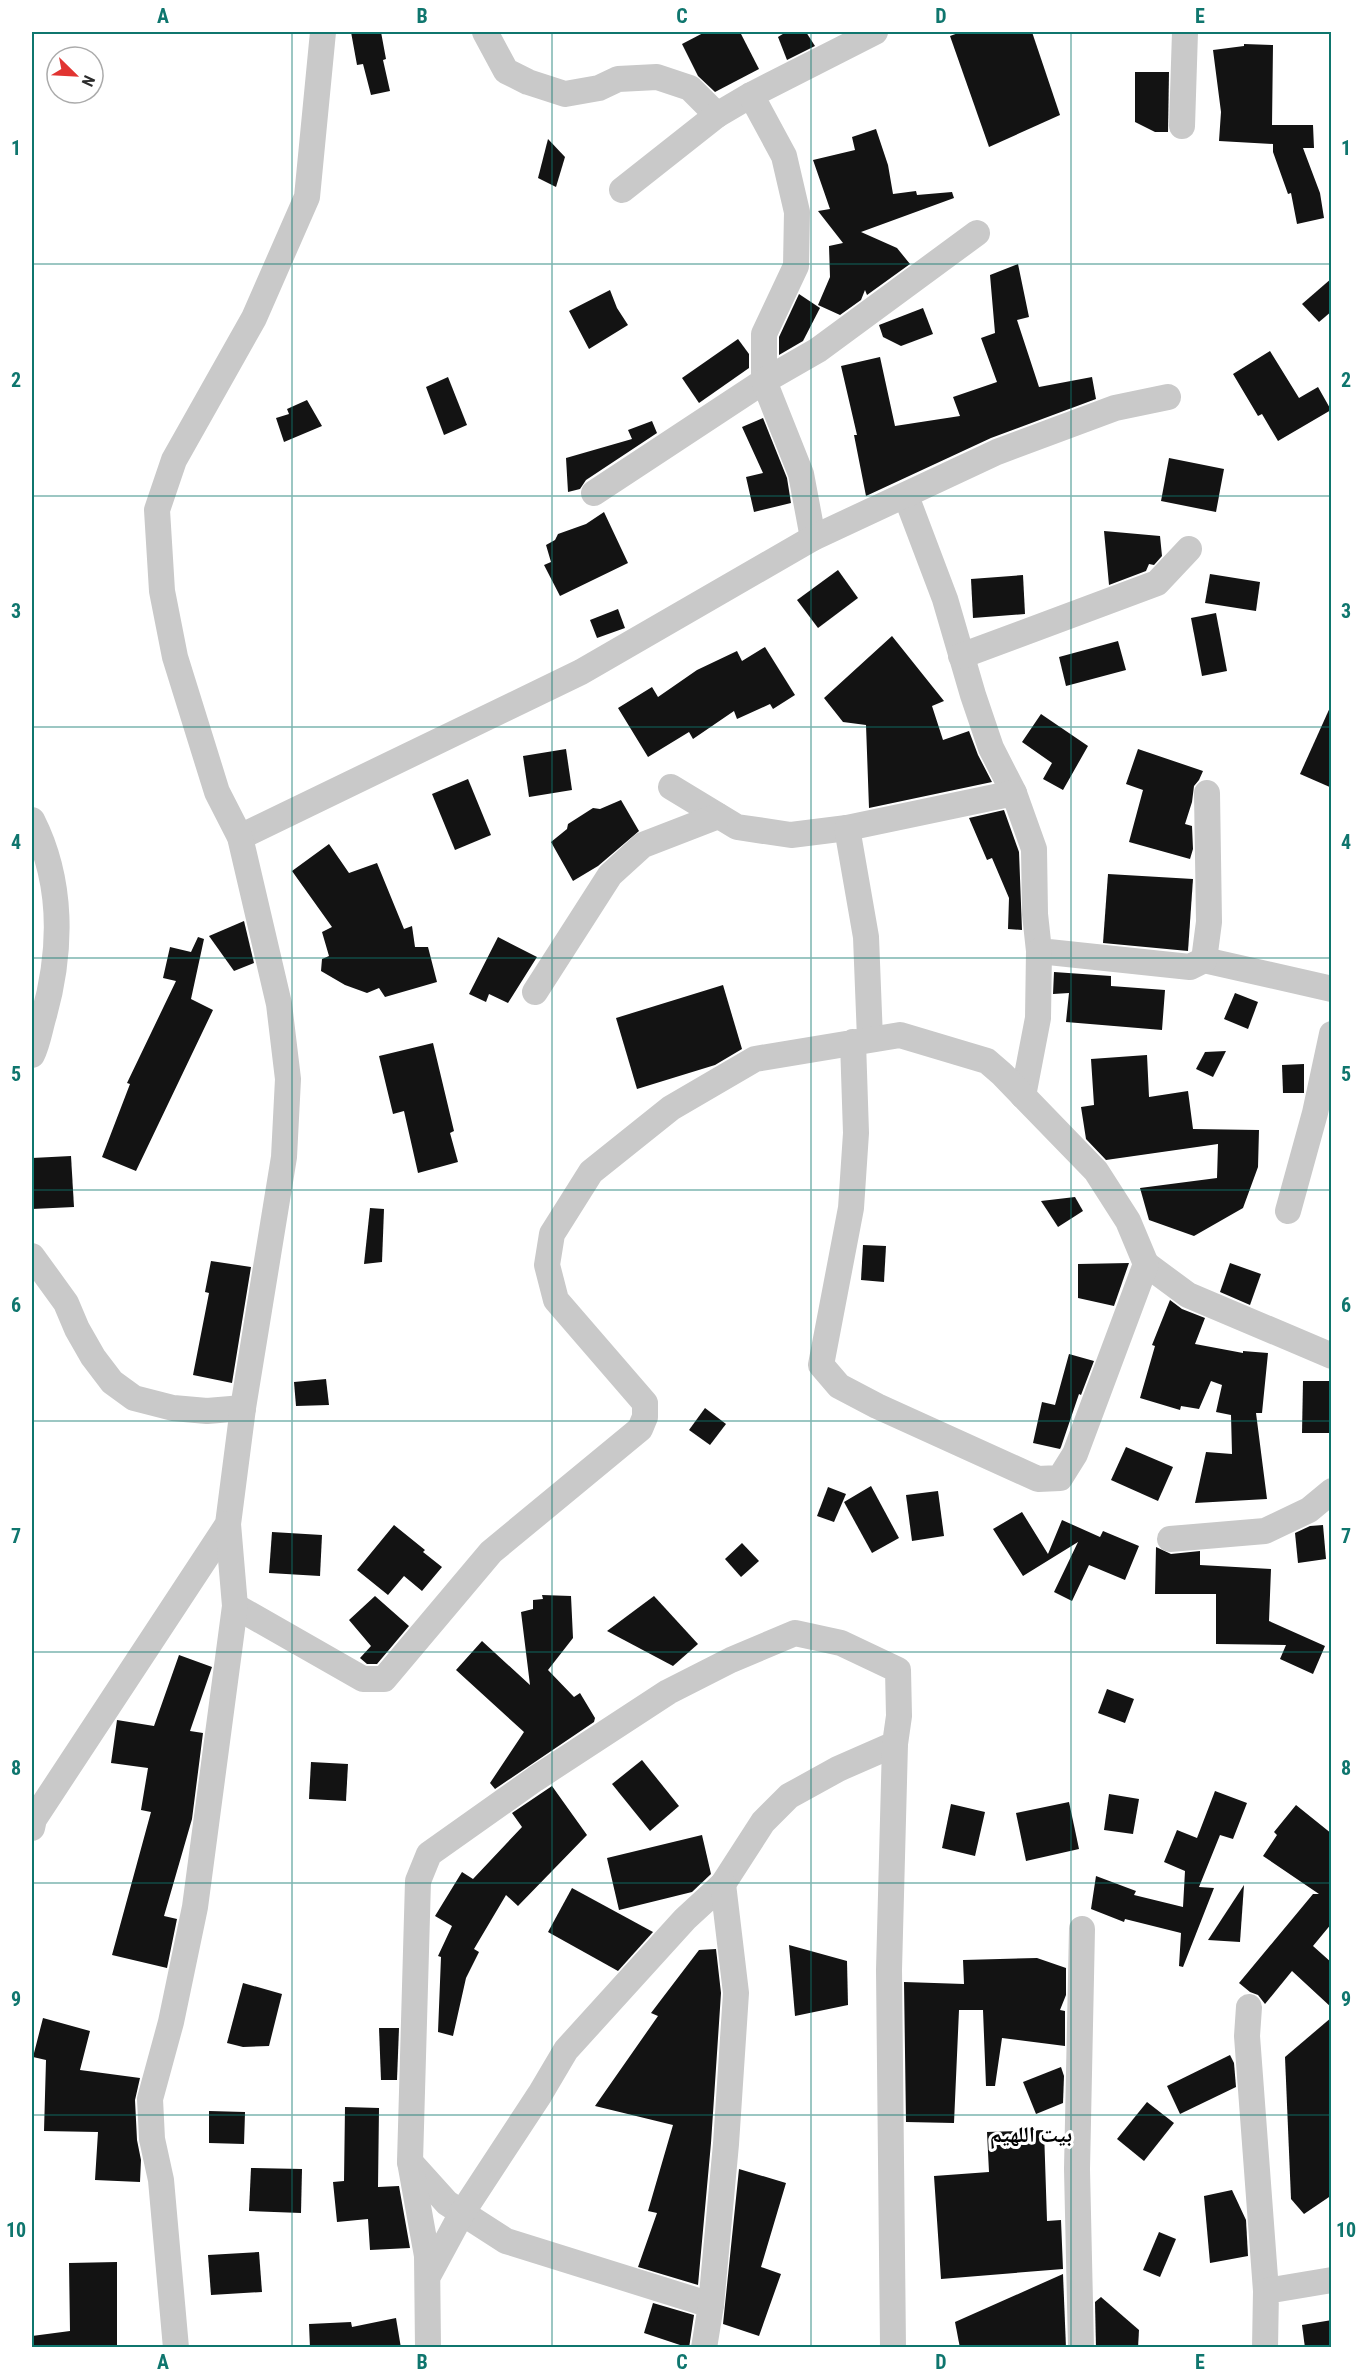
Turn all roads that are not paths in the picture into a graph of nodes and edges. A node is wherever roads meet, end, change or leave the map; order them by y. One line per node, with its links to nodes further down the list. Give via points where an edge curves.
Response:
1 (323, 32): 23 (street, via 306,197 254,318 174,460 157,510 162,591 175,657 217,792)
2 (485, 32): 6 (street, via 506,70 528,82 565,94 599,88 618,79 657,77 690,88)
3 (875, 32): 5 (street)
4 (1185, 32): 7 (street)
5 (751, 95): 6 (street); 10 (street, via 783,156 797,212 796,266 764,334)
6 (717, 116): 8 (street)
7 (1182, 126)
8 (622, 190)
9 (977, 233): 10 (street, via 818,350)
10 (764, 381): 12 (street); 14 (street, via 801,474)
11 (1168, 397): 13 (street, via 1115,408 1058,429 998,452)
12 (594, 493)
13 (906, 496): 14 (street); 16 (street)
14 (813, 538): 23 (street, via 581,672)
15 (1189, 549): 16 (street, via 1157,583)
16 (962, 656): 18 (street, via 991,748)
17 (671, 787): 20 (street)
18 (1014, 793): 22 (street); 24 (street, via 1034,849)
19 (1207, 793): 25 (street, via 1209,922)
20 (718, 816): 22 (street, via 737,827 791,834); 27 (street, via 643,845 610,875)
21 (32, 820): 30 (street, via 49,865 57,908 57,953 53,983)
22 (847, 828): 29 (street, via 866,937)
23 (240, 837): 36 (street, via 279,1004 288,1079 284,1157)
24 (1039, 951): 25 (street, via 1190,967); 31 (street, via 1038,1018)
25 (1204, 960): 26 (street)
26 (1332, 989)
27 (536, 992)
28 (1332, 1034): 32 (street)
29 (862, 1041): 31 (street, via 900,1035 987,1061); 34 (street, via 851,1209 821,1365 839,1386 1038,1479 1060,1478 1075,1454); 40 (street, via 755,1059 671,1108 591,1172 552,1234 547,1264 556,1300 645,1403 645,1417 640,1429 491,1552 384,1679 363,1679)
30 (32, 1055)
31 (1023, 1096): 34 (street, via 1096,1171 1128,1221)
32 (1287, 1211)
33 (32, 1256): 36 (street, via 66,1303 93,1357 112,1382 134,1398 173,1408)
34 (1146, 1264): 35 (street, via 1188,1295)
35 (1332, 1356)
36 (243, 1408): 38 (street)
37 (1332, 1491): 39 (street, via 1309,1510 1265,1531)
38 (228, 1524): 40 (street); 42 (street)
39 (1170, 1539)
40 (235, 1606): 52 (street, via 195,1907 150,2099)
41 (895, 1744): 43 (street, via 789,1796 763,1822); 46 (street, via 898,1670 841,1643 795,1633 668,1692 429,1854 418,1881); 55 (street, via 889,1970)
42 (32, 1822)
43 (723, 1884): 47 (street, via 685,1919 566,2050); 51 (street, via 736,1994)
44 (1082, 1929): 56 (street, via 1077,2169)
45 (1249, 2007): 50 (street, via 1247,2036)
46 (410, 2162): 47 (street, via 447,2203); 48 (street)
47 (462, 2213): 48 (street); 51 (street, via 506,2241)
48 (429, 2276): 53 (street)
49 (1332, 2280): 50 (street)
50 (1266, 2291): 57 (street)
51 (711, 2305): 54 (street)
52 (176, 2348)
53 (428, 2348)
54 (704, 2348)
55 (893, 2348)
56 (1081, 2348)
57 (1265, 2348)

